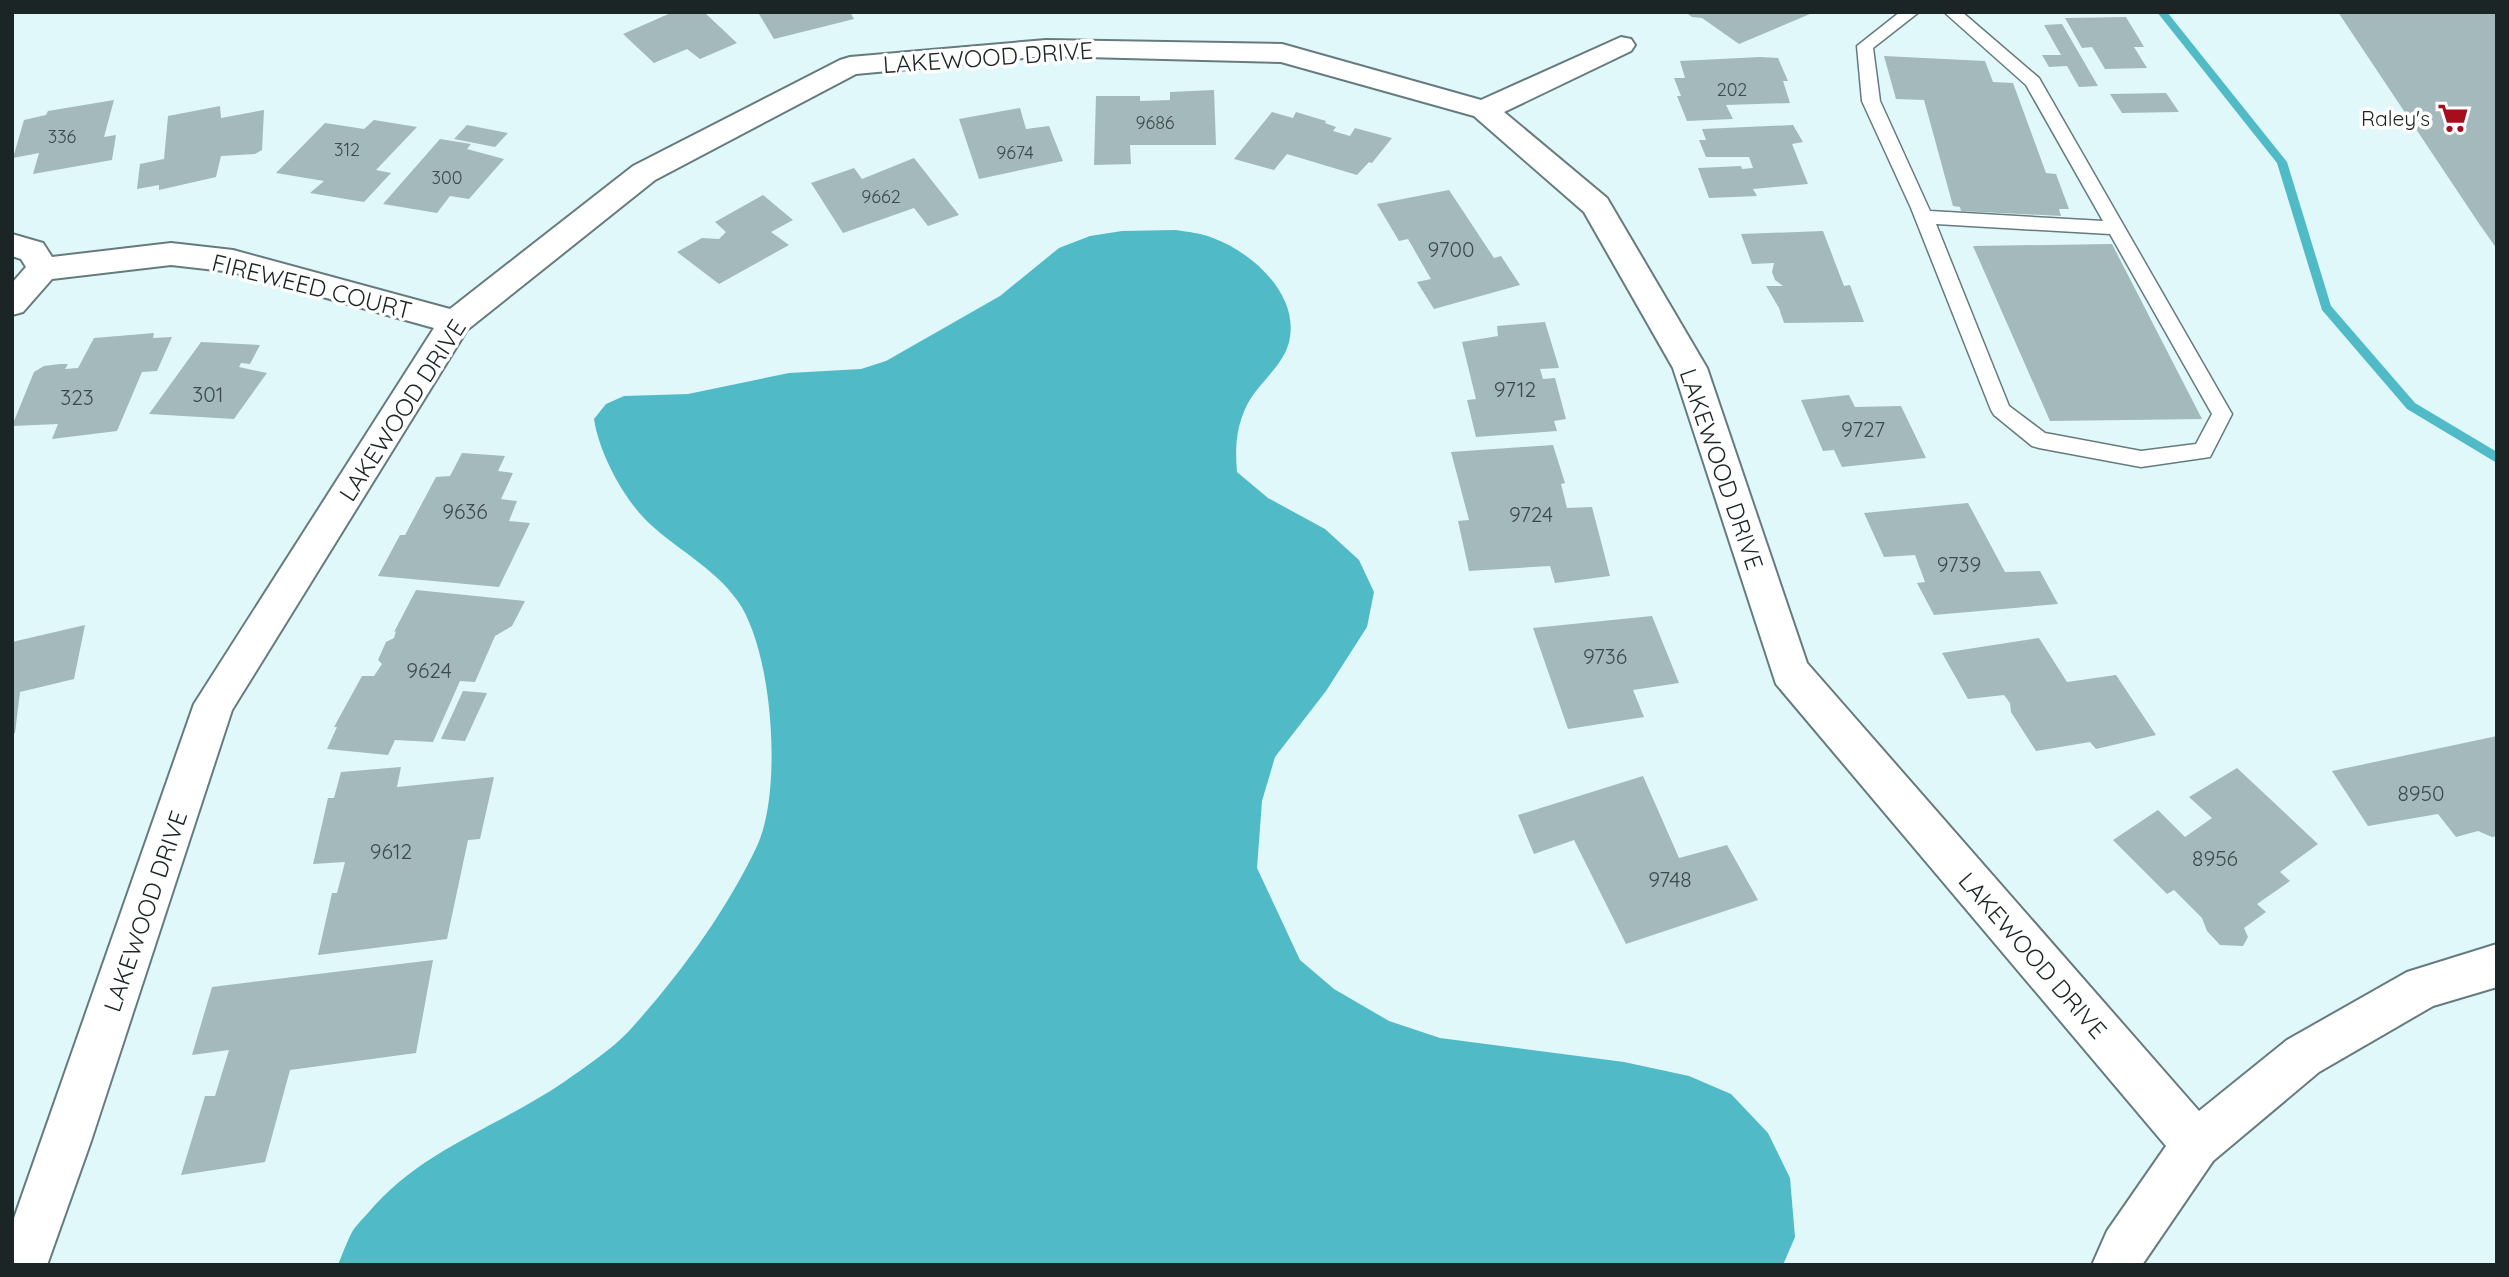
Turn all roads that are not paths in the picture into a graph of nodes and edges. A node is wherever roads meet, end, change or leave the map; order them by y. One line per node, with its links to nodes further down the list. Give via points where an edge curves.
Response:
1 (1911, 12): 5 (lane, via 1865,46 1871,101)
2 (1952, 12): 6 (lane, via 2033,82)
3 (1621, 46): 4 (street)
4 (1484, 110): 10 (street, LAKEWOOD DRIVE, via 1282,53 1046,48 850,66 644,173); 12 (street, LAKEWOOD DRIVE, via 1596,205 1690,368 1790,672)
5 (1923, 217): 6 (lane); 6 (lane, via 2001,410 2039,440 2141,459 2203,451 2222,414)
6 (2116, 228)
7 (12, 245): 8 (street, via 32,251)
8 (43, 269): 9 (street); 10 (street, FIREWEED COURT, via 170,254 233,261)
9 (12, 304)
10 (455, 322): 13 (street, LAKEWOOD DRIVE, via 214,704)
11 (2497, 965): 12 (street, via 2423,987 2303,1056)
12 (2196, 1144): 14 (street)
13 (22, 1265)
14 (2117, 1265)

